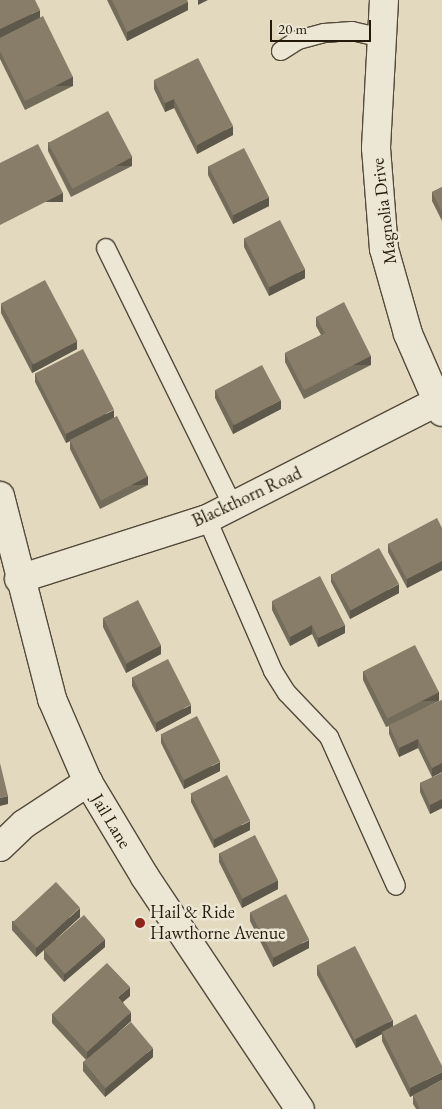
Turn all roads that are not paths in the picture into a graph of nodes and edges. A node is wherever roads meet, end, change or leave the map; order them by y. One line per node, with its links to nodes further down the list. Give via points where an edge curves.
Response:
1 (384, 0): 2 (street, Magnolia Drive)
2 (382, 38): 3 (lane, via 352,31 324,33 298,40); 5 (street, Magnolia Drive, via 376,148 384,249 408,334)
3 (281, 51)
4 (106, 248): 7 (lane)
5 (439, 407): 7 (street, Blackthorn Road)
6 (0, 496): 9 (street, Jail Lane)
7 (233, 506): 8 (street, Blackthorn Road)
8 (206, 519): 9 (street, Blackthorn Road); 12 (lane, via 273,671 287,693 329,737)
9 (19, 578): 10 (street, Jail Lane, via 52,698)
10 (88, 782): 11 (street, via 24,824); 13 (street, Jail Lane, via 145,877)
11 (0, 847)
12 (396, 886)
13 (300, 1109)

